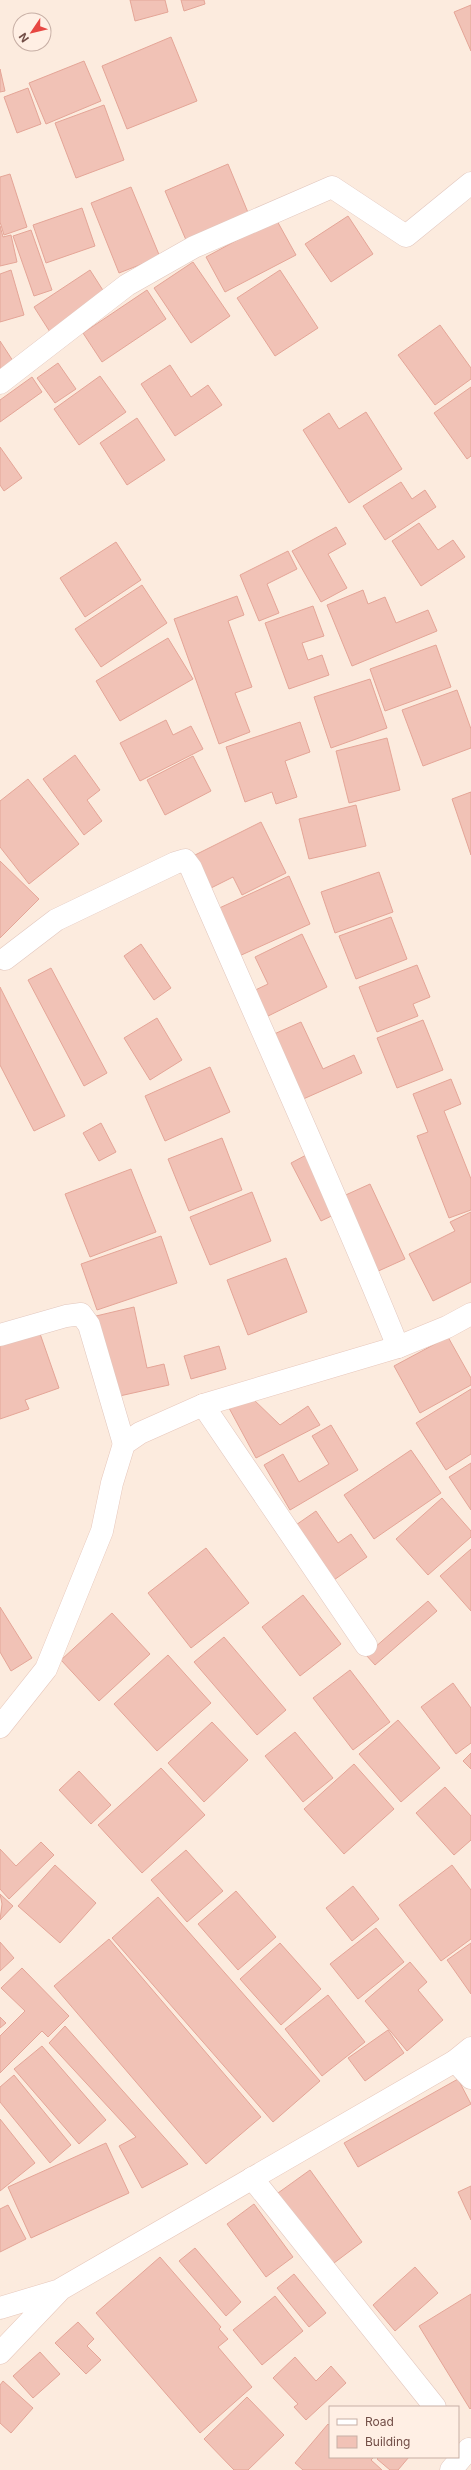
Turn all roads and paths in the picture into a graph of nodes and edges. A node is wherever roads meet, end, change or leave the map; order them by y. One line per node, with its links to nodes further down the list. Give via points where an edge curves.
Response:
1 (471, 183): 2 (street, via 406,236 332,187 194,247 127,285)
2 (0, 383)
3 (6, 959): 6 (street, via 56,920 184,860 191,868 305,1132 348,1224)
4 (471, 1314): 6 (street)
5 (0, 1335): 8 (street, via 81,1314 88,1325)
6 (398, 1347): 7 (street)
7 (203, 1405): 8 (street, via 140,1433); 9 (street)
8 (124, 1444): 10 (street, via 112,1483 102,1531 46,1668)
9 (366, 1646)
10 (0, 1727)
11 (463, 2054): 12 (street); 13 (street)
12 (471, 2078)
13 (252, 2178): 14 (street); 17 (street)
14 (61, 2290): 15 (street); 16 (street)
15 (0, 2308)
16 (0, 2353)
17 (434, 2406)
18 (466, 2446): 19 (street)
19 (459, 2457)
20 (458, 2458): 21 (street)
21 (451, 2470)

